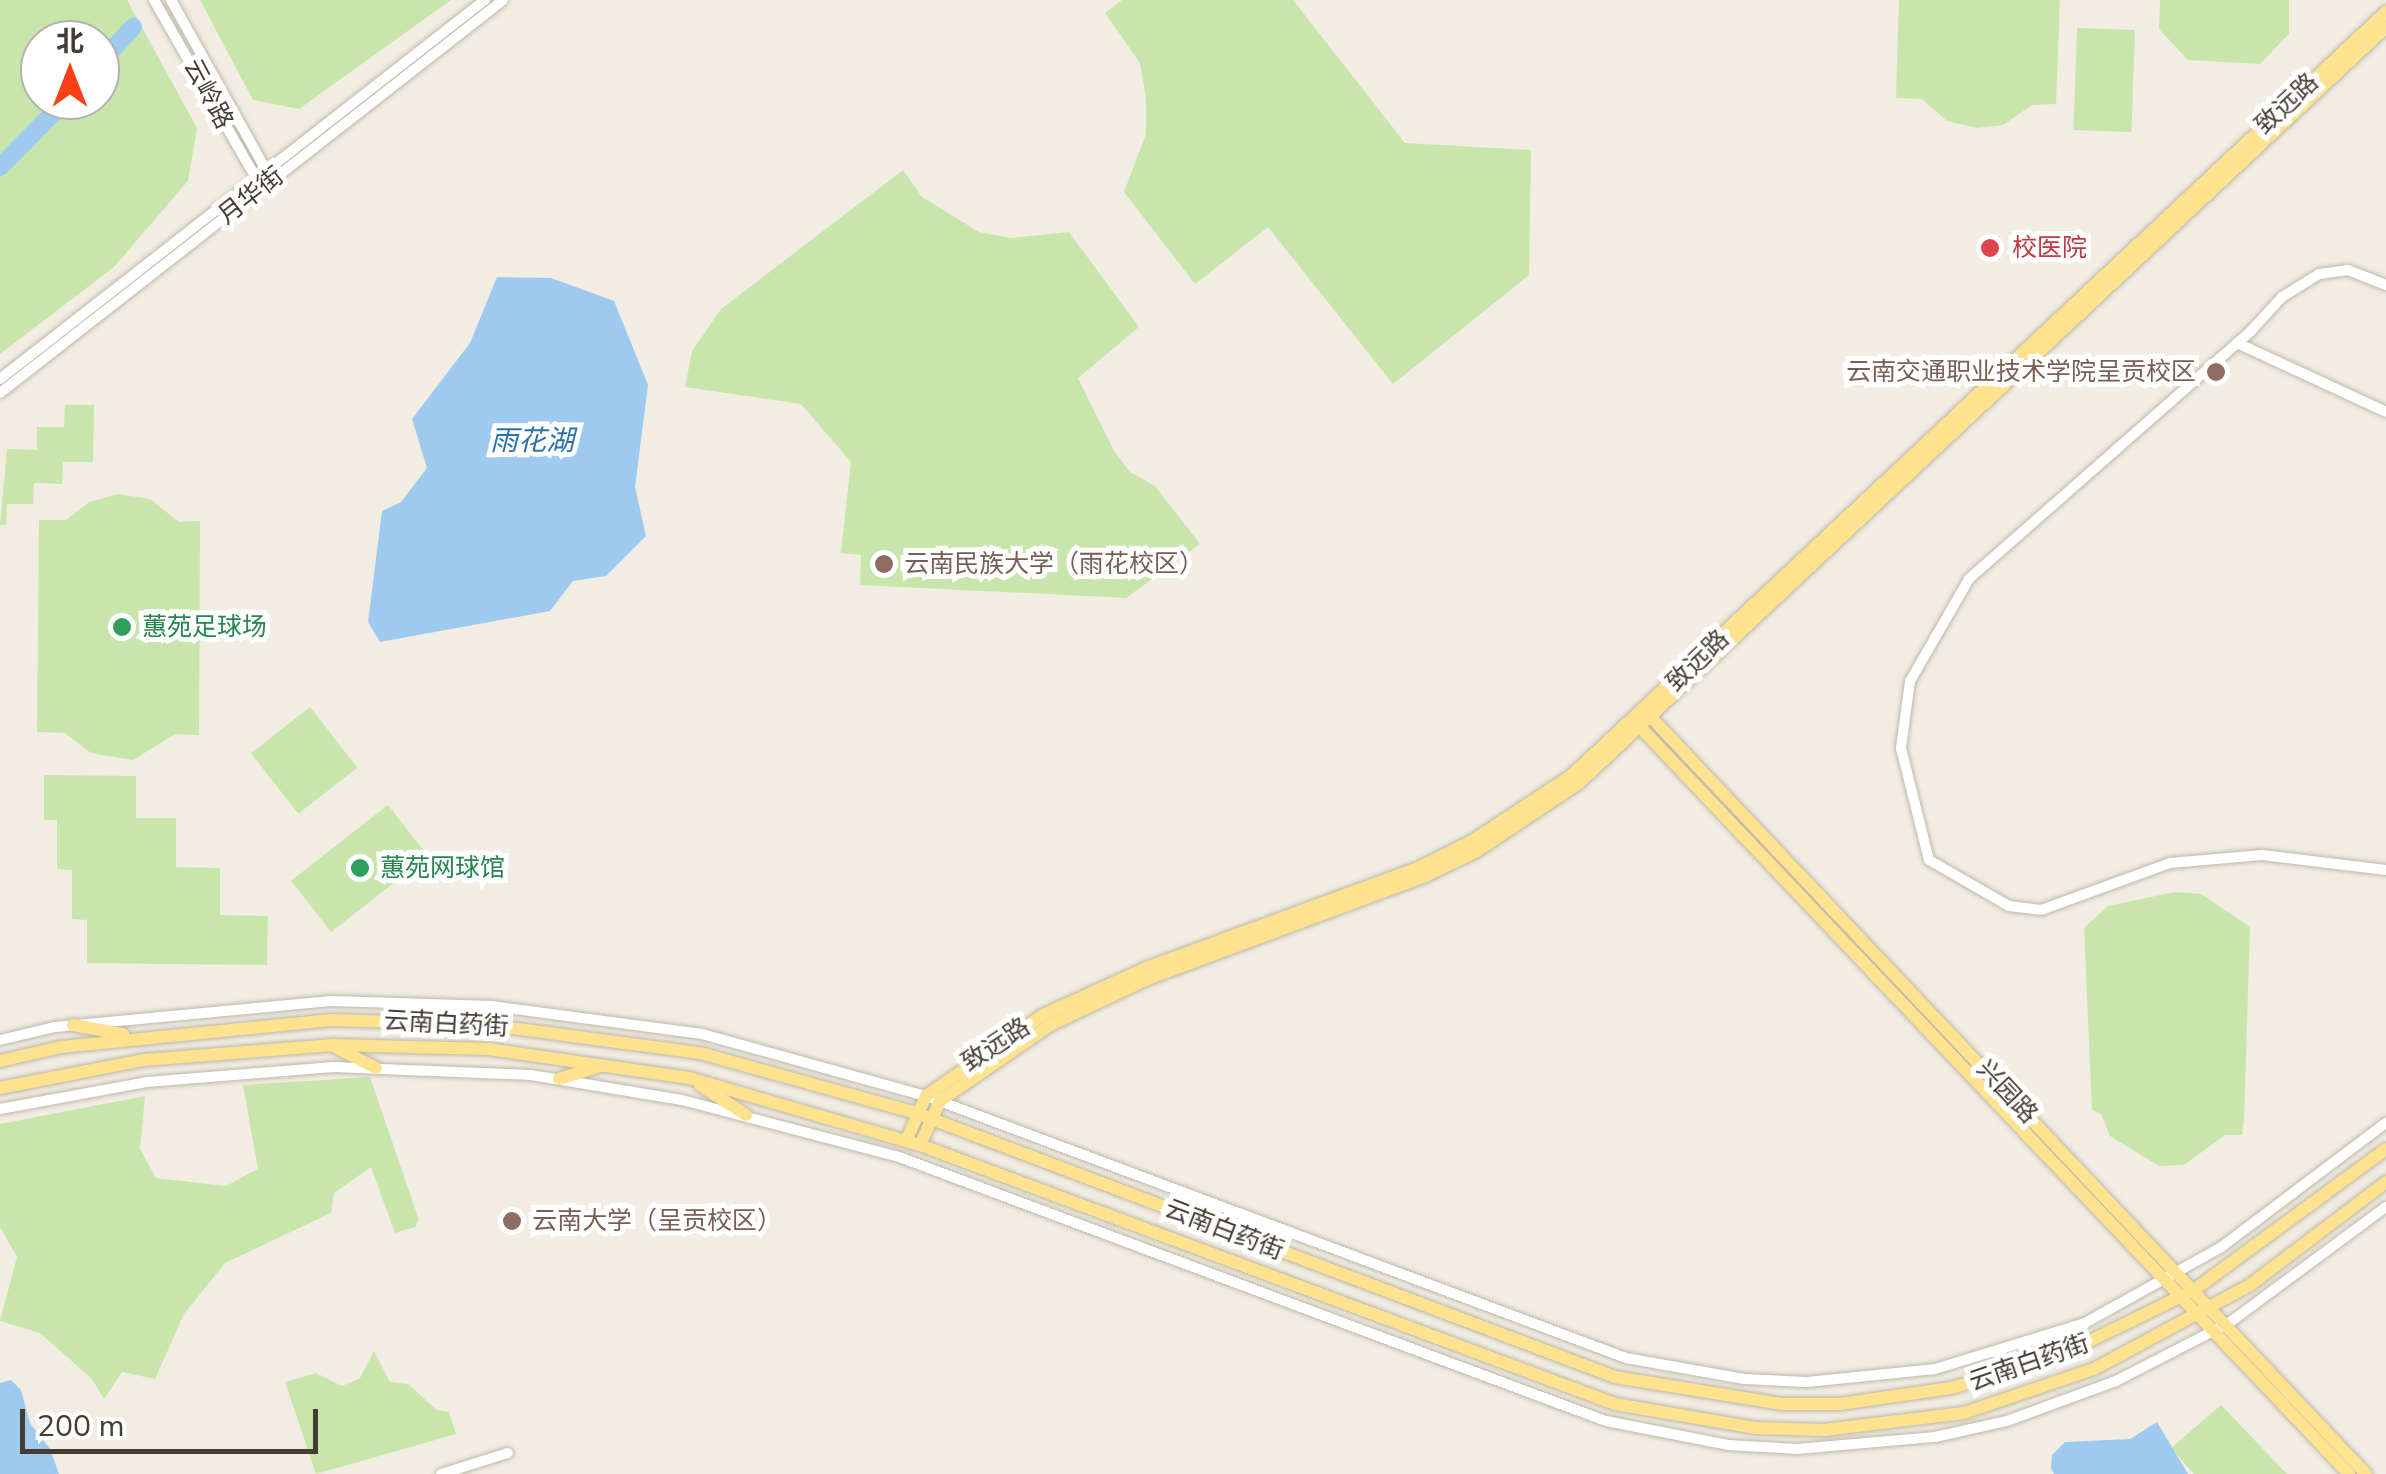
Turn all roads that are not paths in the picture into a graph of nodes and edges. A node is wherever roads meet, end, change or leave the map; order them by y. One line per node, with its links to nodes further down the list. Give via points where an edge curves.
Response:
1 (154, 0): 8 (street, 云岭路)
2 (171, 0): 7 (street, 云岭路)
3 (486, 0): 7 (street, 月华街)
4 (503, 0): 7 (street, 月华街)
5 (2386, 12): 14 (main road, 致远路)
6 (2386, 27): 14 (main road, 致远路)
7 (270, 175): 8 (street, 月华街)
8 (259, 183): 11 (street, 月华街); 12 (street, 月华街)
9 (2386, 285): 10 (street, via 2348,270 2319,274 2282,296)
10 (2237, 343): 13 (street); 16 (street, via 1968,579 1941,620 1910,681 1901,748 1929,860 2009,906 2040,910 2170,864 2262,854)
11 (0, 379)
12 (0, 393)
13 (2386, 412)
14 (1649, 715): 15 (main road, 致远路); 40 (main road, 兴园路)
15 (1638, 726): 28 (main road, 致远路, via 1472,842 1362,891 1091,990 994,1045); 40 (main road, 兴园路)
16 (2386, 870)
17 (73, 1026): 18 (main road); 19 (street); 28 (street, via 332,1002 492,1006 702,1034)
18 (140, 1038): 21 (main road, 云南白药街); 27 (main road, 云南白药街, via 332,1020 489,1025 700,1053)
19 (0, 1040)
20 (333, 1045): 22 (main road, 云南白药街, via 488,1049); 23 (main road); 26 (main road, 云南白药街, via 144,1060)
21 (0, 1061)
22 (608, 1064): 24 (main road); 25 (main road, 云南白药街)
23 (376, 1068): 24 (street); 29 (street, via 165,1080)
24 (559, 1078): 30 (street)
25 (689, 1078): 30 (main road); 32 (main road, 云南白药街)
26 (0, 1088)
27 (859, 1094): 31 (main road, 云南白药街); 32 (main road, via 862,1112)
28 (933, 1098): 31 (main road, 致远路); 40 (street, via 1570,1339 1626,1358 1744,1380 1807,1382 1935,1369 2040,1340)
29 (0, 1109)
30 (746, 1114): 44 (street, via 899,1157 1549,1402 1728,1446 1866,1447 1970,1429 2116,1382)
31 (923, 1116): 34 (main road, 致远路); 35 (main road, 云南白药街)
32 (848, 1121): 34 (main road, 云南白药街)
33 (2386, 1123): 40 (street)
34 (913, 1143): 37 (main road, 云南白药街)
35 (1002, 1144): 37 (main road, via 988,1155); 41 (main road, 云南白药街, via 1558,1358 1727,1399 1840,1404 1951,1388 2057,1357)
36 (2386, 1149): 41 (main road, 云南白药街)
37 (992, 1172): 42 (main road, 云南白药街, via 1569,1388 1685,1419 1756,1428 1842,1428 1964,1413 2094,1369)
38 (2386, 1182): 42 (main road, 云南白药街)
39 (2386, 1207): 43 (street)
40 (2174, 1277): 41 (main road, 兴园路)
41 (2189, 1294): 42 (main road, 兴园路)
42 (2206, 1312): 43 (main road, 兴园路); 44 (main road, 兴园路)
43 (2228, 1323): 44 (street); 48 (main road, 兴园路)
44 (2215, 1331): 47 (main road, 兴园路)
45 (508, 1454): 46 (street)
46 (441, 1474)
47 (2349, 1474)
48 (2366, 1474)

